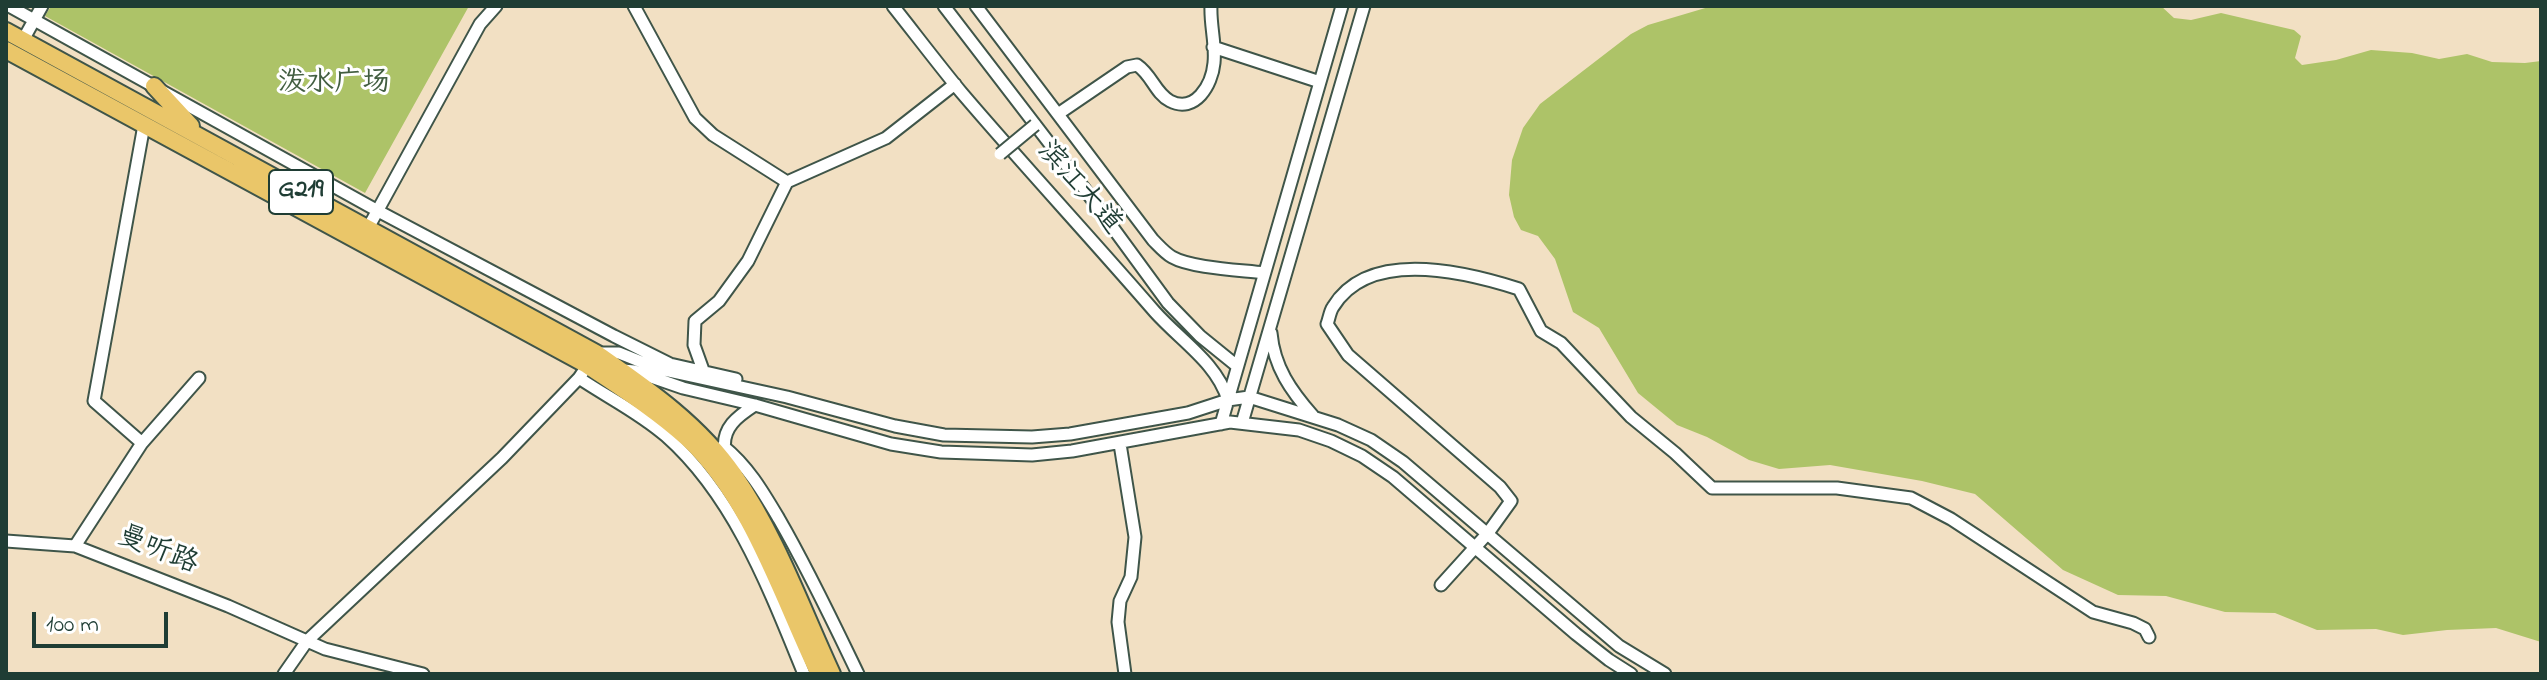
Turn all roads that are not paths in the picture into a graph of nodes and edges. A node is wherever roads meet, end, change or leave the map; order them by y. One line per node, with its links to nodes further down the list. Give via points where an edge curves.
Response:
1 (9, 6): 11 (street)
2 (42, 6): 11 (street)
3 (496, 6): 24 (street, via 480,24)
4 (634, 6): 23 (street, via 695,118)
5 (893, 6): 16 (street, 滨江大道)
6 (944, 6): 20 (street)
7 (976, 6): 18 (street, 滨江大道)
8 (1211, 6): 13 (street)
9 (1342, 6): 15 (street)
10 (1364, 6): 29 (street)
11 (35, 20): 14 (street); 17 (street)
12 (6, 31): 14 (highway, G219)
13 (1213, 47): 15 (street); 18 (street, via 1211,78 1195,101 1174,104 1161,96 1147,71 1137,65)
14 (14, 48): 19 (highway, G219); 21 (highway, G219)
15 (1320, 82): 26 (street)
16 (955, 84): 23 (street, via 886,138); 37 (street, 滨江大道, via 1174,334 1213,369)
17 (154, 86): 21 (highway); 24 (street)
18 (1058, 114): 26 (street, 滨江大道, via 1164,251 1192,263)
19 (144, 125): 30 (highway, G219); 44 (street, via 94,401)
20 (1035, 125): 22 (street, bridge); 31 (street, via 1168,303)
21 (200, 136): 25 (highway, G219)
22 (1000, 154)
23 (787, 182): 33 (street, via 748,261 719,301 695,321 694,345)
24 (378, 211): 25 (street); 27 (street)
25 (368, 228): 28 (highway, G219)
26 (1264, 273): 31 (street)
27 (501, 276): 28 (street); 33 (street, via 670,364)
28 (489, 295): 30 (highway, G219)
29 (1270, 323): 36 (street); 40 (street, via 1287,385)
30 (587, 365): 32 (highway); 35 (street, via 619,353 659,369); 53 (highway, via 689,440 727,487); 55 (street, via 499,461); 58 (street, via 665,435 709,484 739,530)
31 (1237, 366): 37 (street)
32 (619, 369): 38 (street); 47 (highway, via 697,431)
33 (703, 370): 35 (street, via 776,389)
34 (199, 378): 44 (street)
35 (787, 397): 39 (street)
36 (1249, 397): 37 (street); 40 (street); 41 (street)
37 (1228, 400): 39 (street, via 1188,413 1032,437 944,435); 42 (street)
38 (755, 405): 43 (street); 46 (street, via 734,419)
39 (844, 412): 43 (street)
40 (1313, 416): 48 (street, via 1371,440)
41 (1242, 423): 42 (street); 51 (street, via 1299,430 1362,456)
42 (1221, 424): 45 (street)
43 (839, 430): 45 (street, via 941,452 1032,455)
44 (142, 443): 50 (street)
45 (1120, 444): 62 (street, via 1135,537 1118,622)
46 (723, 446): 47 (street); 61 (street, via 741,460 780,521)
47 (733, 474): 53 (highway, via 773,539)
48 (1488, 533): 51 (street); 54 (street, via 1511,501 1348,355 1327,324 1333,306 1357,281 1394,270 1432,270 1519,289 1541,331 1561,343 1631,417 1712,488 1837,488 1911,498 2093,612 2133,623); 64 (street, via 1619,646)
49 (6, 541): 50 (street, 曼听路)
50 (75, 546): 55 (street, 曼听路)
51 (1477, 547): 52 (street); 63 (street, via 1576,634)
52 (1441, 585)
53 (806, 632): 59 (highway); 60 (highway)
54 (2149, 637)
55 (307, 641): 56 (street); 57 (street, 曼听路)
56 (284, 674)
57 (423, 674)
58 (804, 674)
59 (819, 674)
60 (832, 674)
61 (858, 674)
62 (1125, 674)
63 (1631, 674)
64 (1665, 674)

